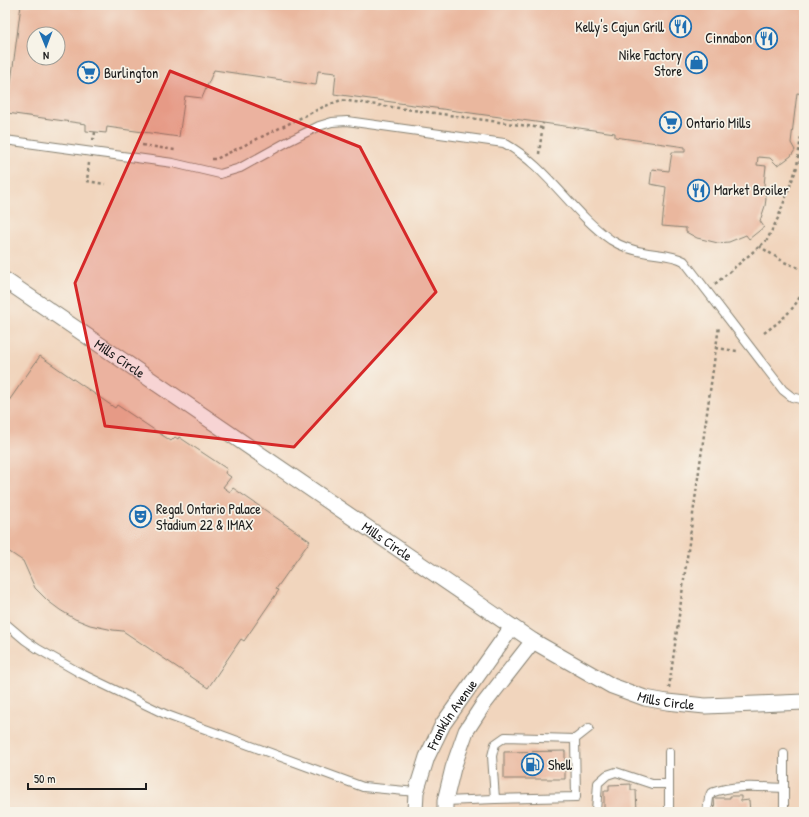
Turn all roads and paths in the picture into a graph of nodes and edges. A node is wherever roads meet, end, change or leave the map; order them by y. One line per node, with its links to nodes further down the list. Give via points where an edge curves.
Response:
1 (9, 5): 2 (path)
2 (6, 23): 3 (path)
3 (5, 38)
4 (804, 111): 11 (path, via 797,167 778,218 767,240)
5 (543, 123): 9 (path)
6 (94, 139): 8 (path)
7 (5, 140): 8 (lane)
8 (91, 151): 10 (path, via 87,181); 15 (lane, via 173,162 220,174 240,168 287,142 332,122 346,121 504,143 532,163 581,214 611,240 638,251 680,258)
9 (538, 157)
10 (105, 184)
11 (759, 246): 12 (path, via 784,262); 15 (path)
12 (804, 270)
13 (5, 280): 22 (street, Mills Circle)
14 (804, 287): 17 (path, via 801,297 792,309)
15 (708, 291): 16 (lane)
16 (722, 308): 18 (path); 20 (lane, via 783,390 792,397)
17 (764, 333)
18 (716, 348): 19 (path); 24 (path)
19 (737, 351)
20 (804, 400)
21 (5, 623): 32 (lane, via 38,649 82,674 167,714 362,787)
22 (512, 627): 23 (street, Mills Circle); 32 (street, Franklin Avenue, via 443,724 427,758)
23 (533, 641): 24 (street, Mills Circle, via 612,686 645,698); 34 (street, Franklin Avenue, via 483,705 466,732 452,768)
24 (667, 702): 25 (street, Mills Circle, via 705,706)
25 (804, 702)
26 (589, 728): 27 (lane)
27 (575, 739): 33 (lane, via 505,737 495,744 492,756); 33 (lane, via 576,797)
28 (669, 752): 30 (lane)
29 (784, 754): 31 (lane)
30 (669, 784): 35 (lane, via 652,784 616,772 607,775 598,783); 37 (lane)
31 (784, 788): 38 (lane, via 724,788 711,793); 39 (lane)
32 (416, 792): 36 (street, Franklin Avenue)
33 (495, 799): 34 (lane)
34 (445, 806)
35 (596, 811)
36 (415, 812)
37 (669, 812)
38 (707, 812)
39 (784, 812)

